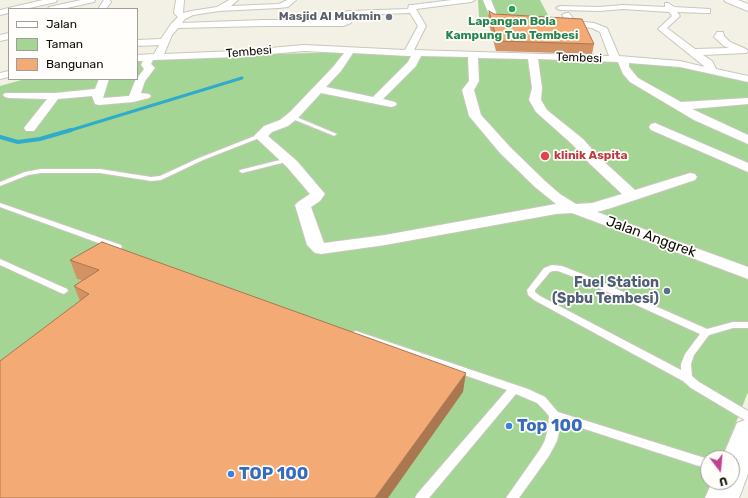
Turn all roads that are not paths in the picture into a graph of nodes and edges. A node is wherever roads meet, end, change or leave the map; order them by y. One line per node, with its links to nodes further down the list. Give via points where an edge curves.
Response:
1 (53, 0): 14 (street)
2 (91, 0): 15 (street)
3 (180, 0): 22 (street, via 178,13)
4 (234, 0): 17 (street)
5 (292, 0): 17 (street, via 279,6)
6 (471, 0): 18 (street, via 415,6)
7 (488, 0): 23 (street, via 495,18)
8 (661, 0): 19 (street)
9 (729, 0): 16 (highway)
10 (356, 2): 20 (street)
11 (557, 4): 19 (street, via 598,9 622,7); 36 (street, via 568,23 594,26 604,30)
12 (14, 6): 14 (street)
13 (694, 7): 19 (street)
14 (29, 8)
15 (56, 8)
16 (748, 8)
17 (218, 9): 22 (street)
18 (412, 10): 20 (street, via 394,7); 31 (street, via 422,26)
19 (672, 11): 21 (street); 29 (street, via 670,22 662,29)
20 (366, 13): 24 (street, via 346,13 348,21 343,23)
21 (710, 14)
22 (182, 17): 24 (street)
23 (519, 20)
24 (174, 26): 26 (street)
25 (720, 34): 30 (street, via 719,37 727,44)
26 (163, 42): 27 (street); 34 (street)
27 (138, 43)
28 (352, 50): 31 (street, Tembesi); 34 (street, Tembesi, via 293,48 250,53); 40 (street)
29 (692, 52): 30 (street); 37 (street, via 711,66)
30 (745, 52)
31 (413, 53): 32 (street, Tembesi); 46 (street, via 412,64)
32 (473, 55): 33 (street, Tembesi); 63 (street, Jalan Anggrek, via 474,81 468,90 475,116 505,150 555,197)
33 (533, 56): 36 (street, Tembesi); 61 (street, via 538,88 535,100 542,112 578,142)
34 (154, 57): 35 (street, Tembesi); 45 (street, via 146,65 150,68 140,81)
35 (138, 58)
36 (619, 59): 37 (street, Tembesi, via 680,64); 49 (street, via 634,80)
37 (710, 71): 38 (street, Tembesi)
38 (748, 79)
39 (104, 80): 41 (street)
40 (318, 89): 46 (street); 50 (street)
41 (98, 92): 43 (street); 45 (street, via 97,100 100,102)
42 (9, 95): 43 (street)
43 (55, 96): 52 (street)
44 (145, 96): 45 (street)
45 (133, 99)
46 (376, 100): 48 (street)
47 (748, 101): 49 (street)
48 (391, 104)
49 (680, 106): 55 (street)
50 (292, 117): 53 (lane); 54 (street)
51 (655, 127): 57 (street)
52 (30, 128)
53 (334, 134)
54 (260, 136): 56 (street); 60 (lane, via 161,178 100,172 42,171 27,173)
55 (748, 140)
56 (288, 160): 58 (lane); 63 (street, via 318,194 316,198 303,205 311,235 315,245 320,249 333,249)
57 (748, 168)
58 (242, 171)
59 (690, 177): 61 (street)
60 (0, 184)
61 (632, 196): 63 (street, via 592,208)
62 (0, 205): 64 (lane)
63 (572, 208): 66 (street, Jalan Anggrek)
64 (127, 251)
65 (0, 262): 67 (lane)
66 (748, 273)
67 (64, 291)
68 (748, 325): 70 (lane, via 732,325)
69 (344, 329): 72 (lane)
70 (706, 333): 71 (lane, via 690,354 686,364); 71 (lane, via 559,268 547,270 531,290 538,298)
71 (687, 378): 74 (lane, via 708,395)
72 (514, 389): 73 (lane, via 540,400); 78 (lane)
73 (554, 415): 77 (lane); 79 (lane, via 551,442 546,452)
74 (748, 417)
75 (748, 432): 76 (highway)
76 (740, 452)
77 (700, 461)
78 (421, 498)
79 (512, 498)

